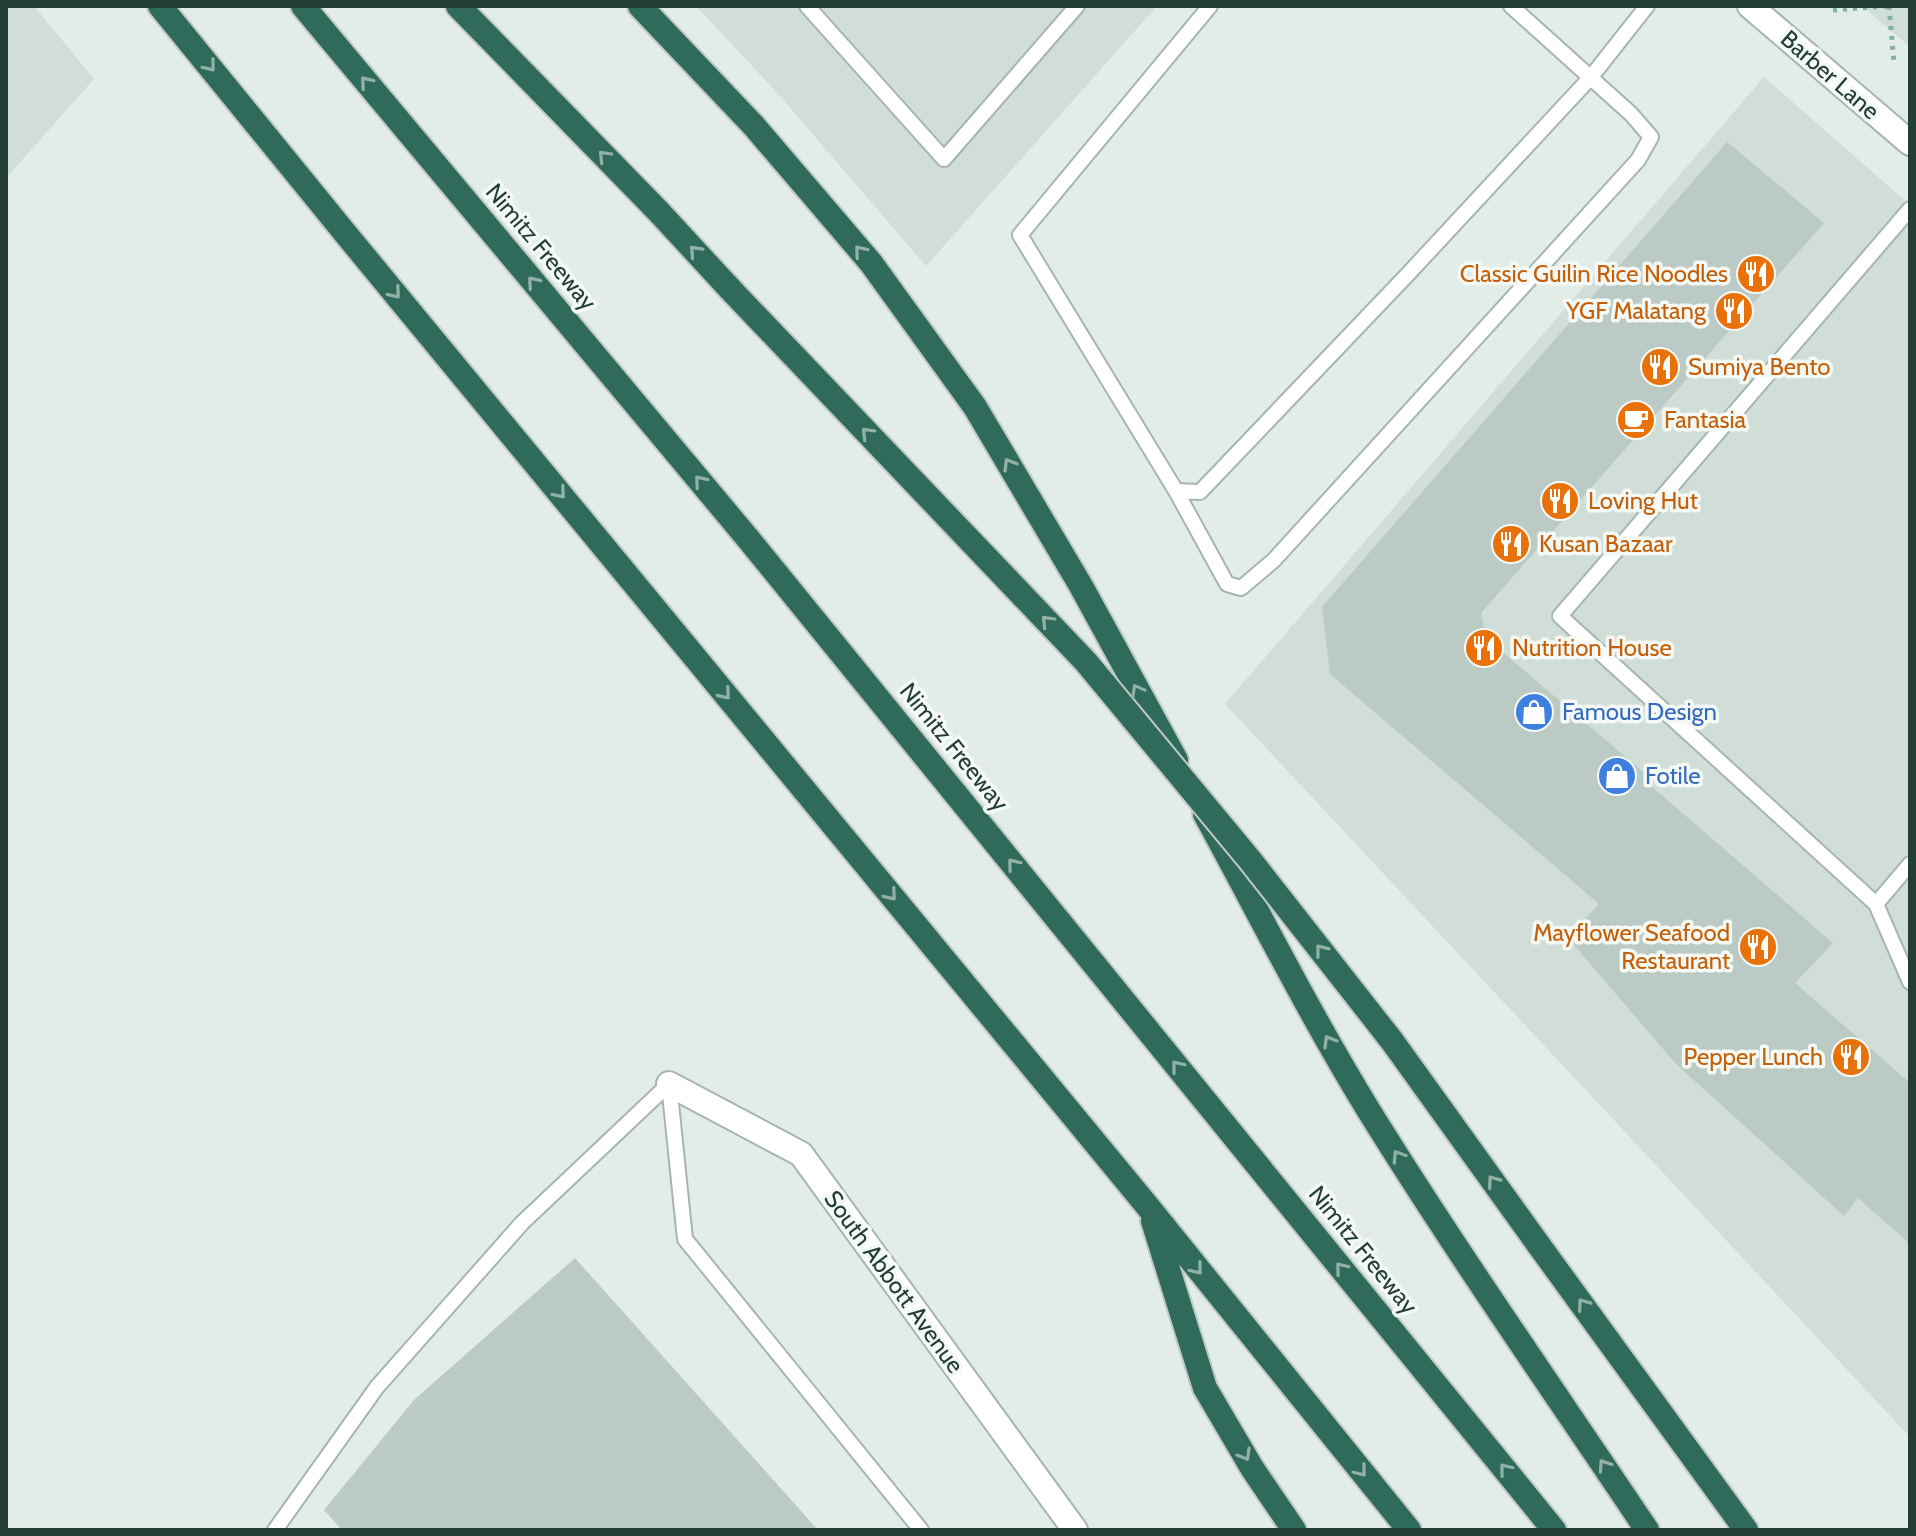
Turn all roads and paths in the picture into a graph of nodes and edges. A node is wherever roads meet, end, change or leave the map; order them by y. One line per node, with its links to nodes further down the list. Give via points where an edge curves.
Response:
1 (160, 6): 22 (highway, one-way to 22)
2 (303, 6): 29 (highway, Nimitz Freeway, one-way to 2, via 750,541)
3 (458, 6): 23 (highway, one-way to 3, bridge, via 1383,1029 1086,662)
4 (640, 6): 30 (highway, one-way to 4, via 1368,1109 1081,586 975,407 871,263 754,126)
5 (807, 6): 6 (lane, via 944,159)
6 (1077, 6)
7 (1210, 6): 17 (lane, via 1020,235)
8 (1511, 6): 14 (lane)
9 (1647, 6): 14 (lane)
10 (1750, 6): 15 (street, Barber Lane)
11 (1889, 6): 12 (path); 13 (path)
12 (1833, 10)
13 (1894, 63)
14 (1591, 77): 17 (lane, via 1200,492); 17 (lane, via 1651,137 1638,160 1274,560 1241,588 1227,584)
15 (1910, 143)
16 (1910, 209): 19 (lane, via 1560,616)
17 (1176, 491)
18 (1910, 864): 19 (lane)
19 (1876, 904): 20 (lane)
20 (1910, 982)
21 (669, 1084): 24 (lane, via 511,1234 377,1387); 25 (lane, via 685,1239); 26 (street, South Abbott Avenue, via 801,1154)
22 (1149, 1208): 27 (highway, one-way to 27, via 1205,1388); 28 (highway, one-way to 28)
23 (1627, 1364): 31 (highway); 32 (highway)
24 (275, 1530)
25 (921, 1530)
26 (1075, 1530)
27 (1294, 1530)
28 (1409, 1530)
29 (1554, 1530)
30 (1647, 1530)
31 (1746, 1530)
32 (1761, 1530)

